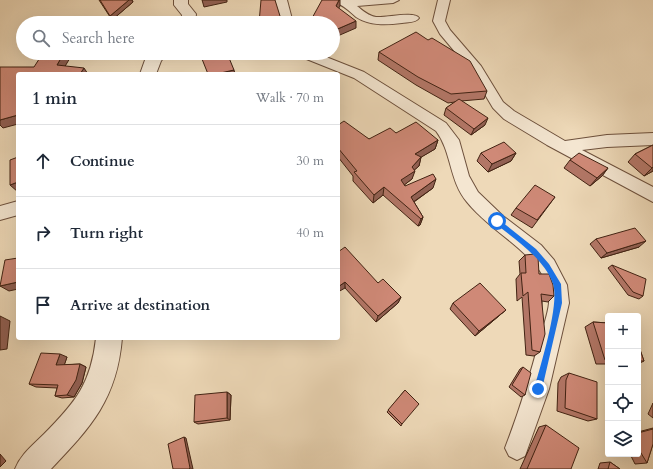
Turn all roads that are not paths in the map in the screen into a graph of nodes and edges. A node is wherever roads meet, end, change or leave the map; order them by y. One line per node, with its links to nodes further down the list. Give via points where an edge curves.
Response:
1 (180, 0): 6 (street)
2 (281, 0): 7 (street)
3 (393, 0): 5 (street)
4 (444, 0): 13 (street, via 439,22 476,69 498,105 509,115)
5 (343, 2): 8 (street, via 364,18)
6 (189, 16)
7 (285, 16)
8 (413, 18)
9 (153, 60): 11 (street)
10 (321, 60): 18 (street, via 359,76 441,127 451,140 461,177 472,196 497,221 534,251 547,266 557,284 559,303 538,389)
11 (149, 72)
12 (653, 139): 13 (street, via 607,141)
13 (564, 147): 14 (street)
14 (653, 196)
15 (16, 209): 16 (street)
16 (1, 213)
17 (109, 340): 19 (street, via 103,378 93,401)
18 (517, 448)
19 (30, 469)

